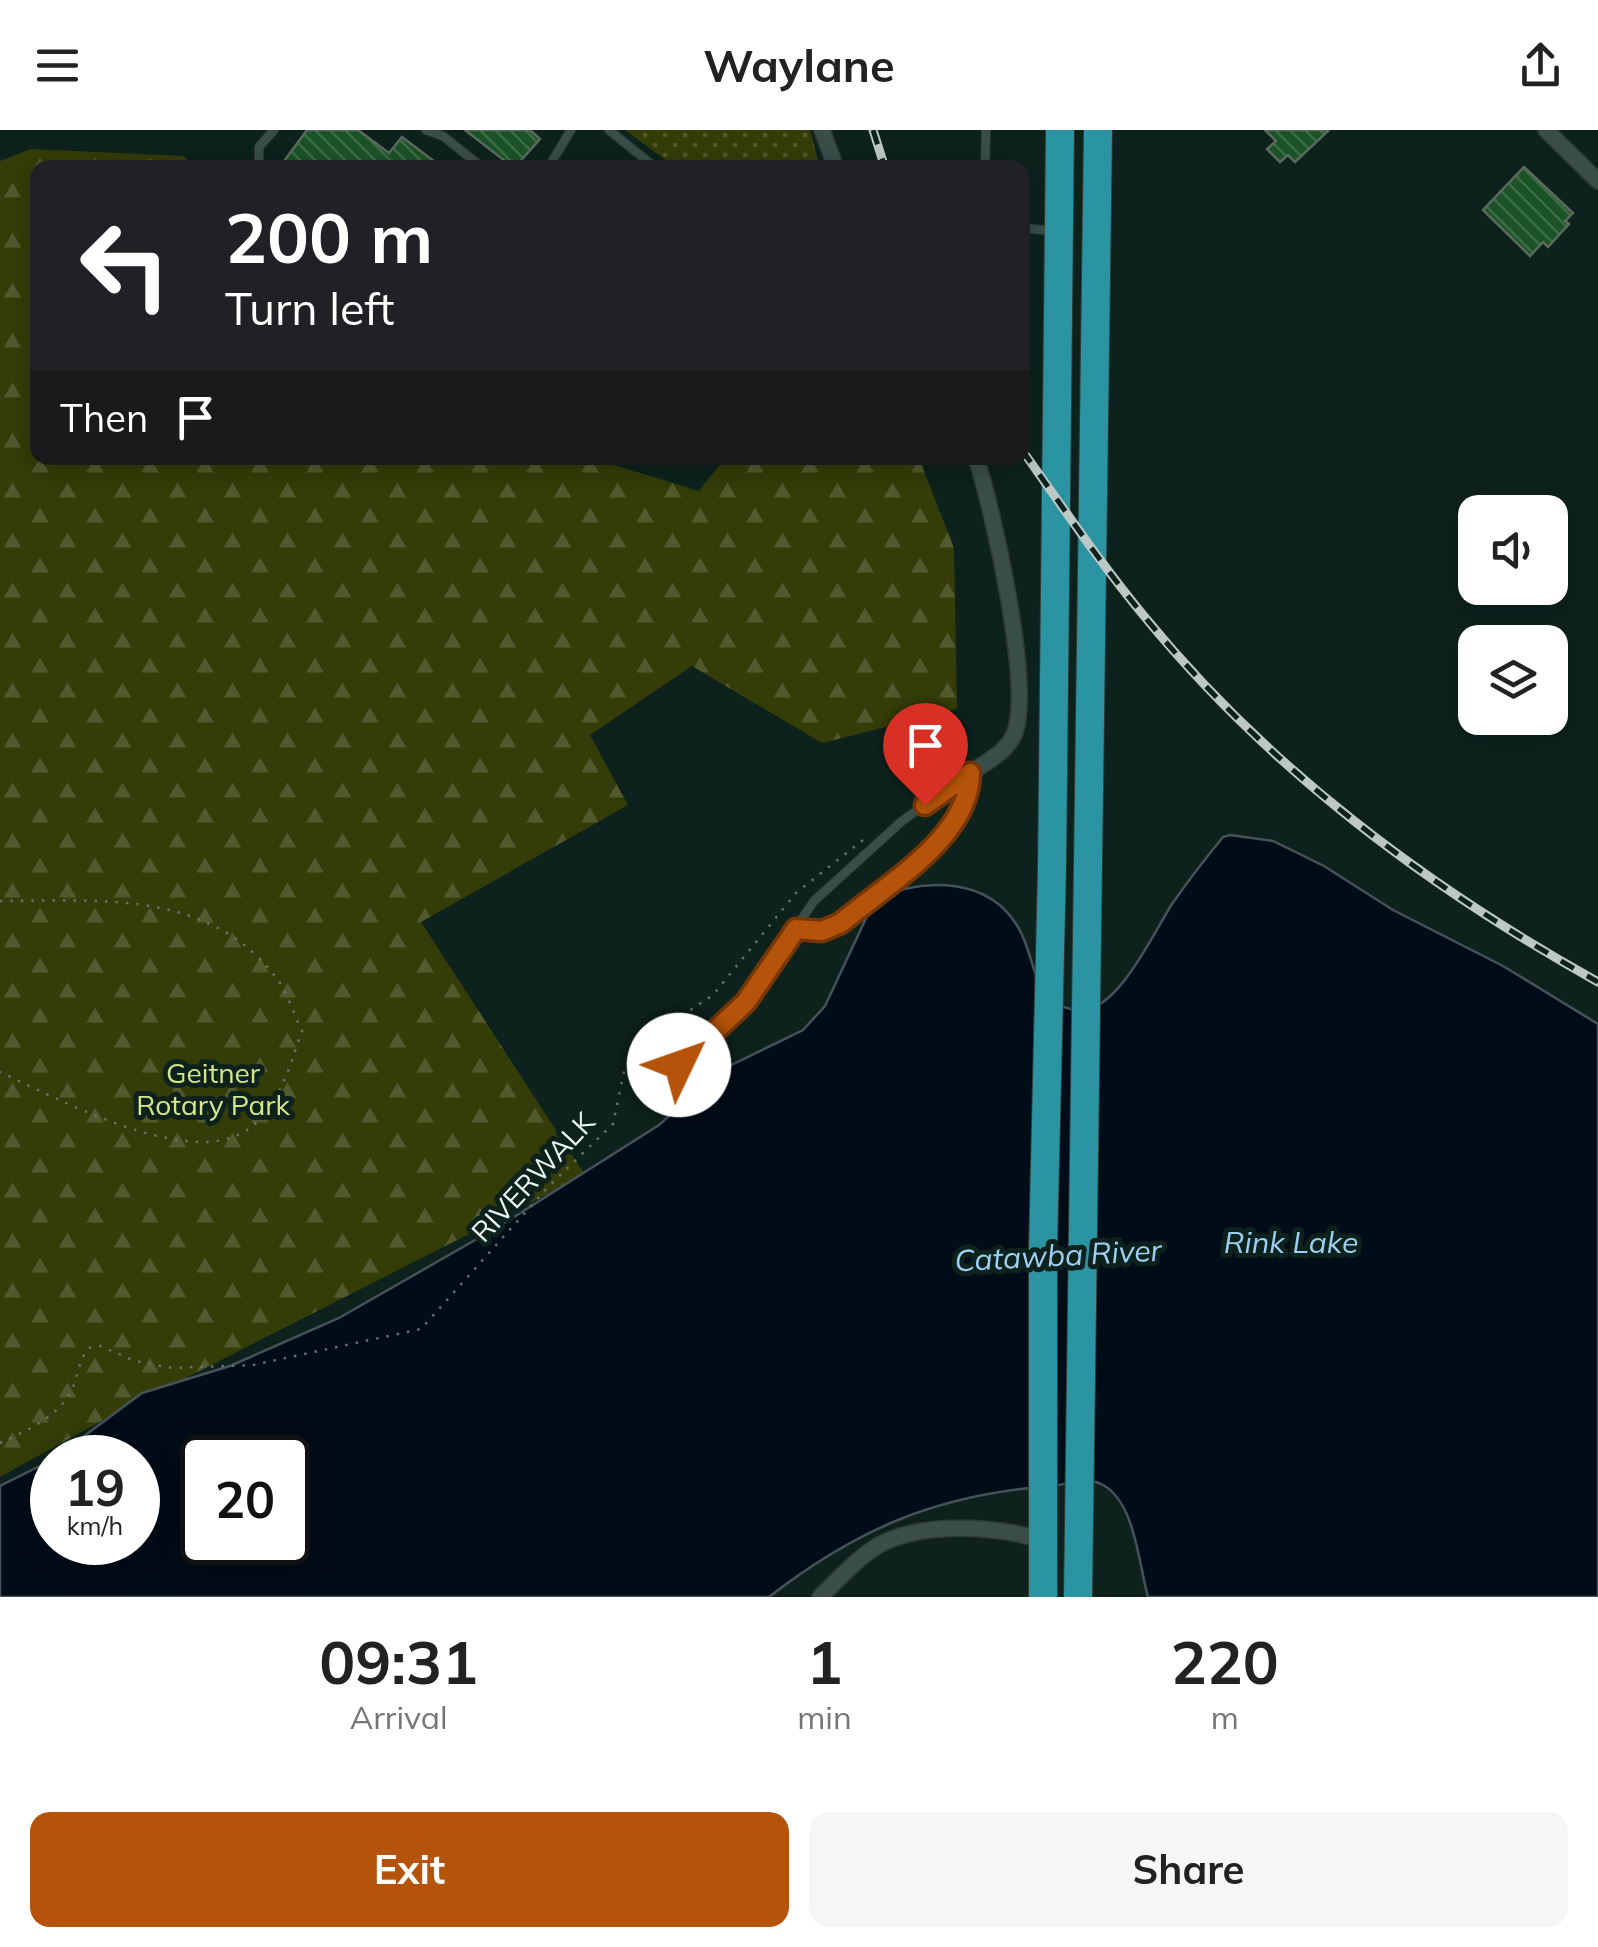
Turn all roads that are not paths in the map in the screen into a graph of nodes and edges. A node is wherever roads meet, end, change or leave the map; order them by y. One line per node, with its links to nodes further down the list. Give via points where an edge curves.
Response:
1 (274, 130): 10 (lane, via 259,147)
2 (426, 130): 11 (lane)
3 (571, 130): 12 (lane)
4 (608, 130): 13 (lane)
5 (822, 130): 14 (street)
6 (986, 130): 15 (lane)
7 (1060, 130): 18 (highway)
8 (1098, 130): 26 (highway)
9 (1546, 130): 16 (street)
10 (259, 160)
11 (473, 160)
12 (553, 160)
13 (646, 160)
14 (833, 160)
15 (985, 160)
16 (1598, 181)
17 (1030, 229): 18 (lane)
18 (1059, 231): 23 (highway)
19 (978, 465): 20 (street, via 1010,611 1016,732 1000,754)
20 (970, 773): 21 (lane, via 902,821 814,901); 21 (lane, via 965,810 950,831 841,923 822,931)
21 (796, 929): 22 (lane, via 746,1002)
22 (658, 1083)
23 (1042, 1530): 24 (street, via 951,1527 881,1544); 25 (highway)
24 (820, 1597)
25 (1042, 1597)
26 (1078, 1597)

